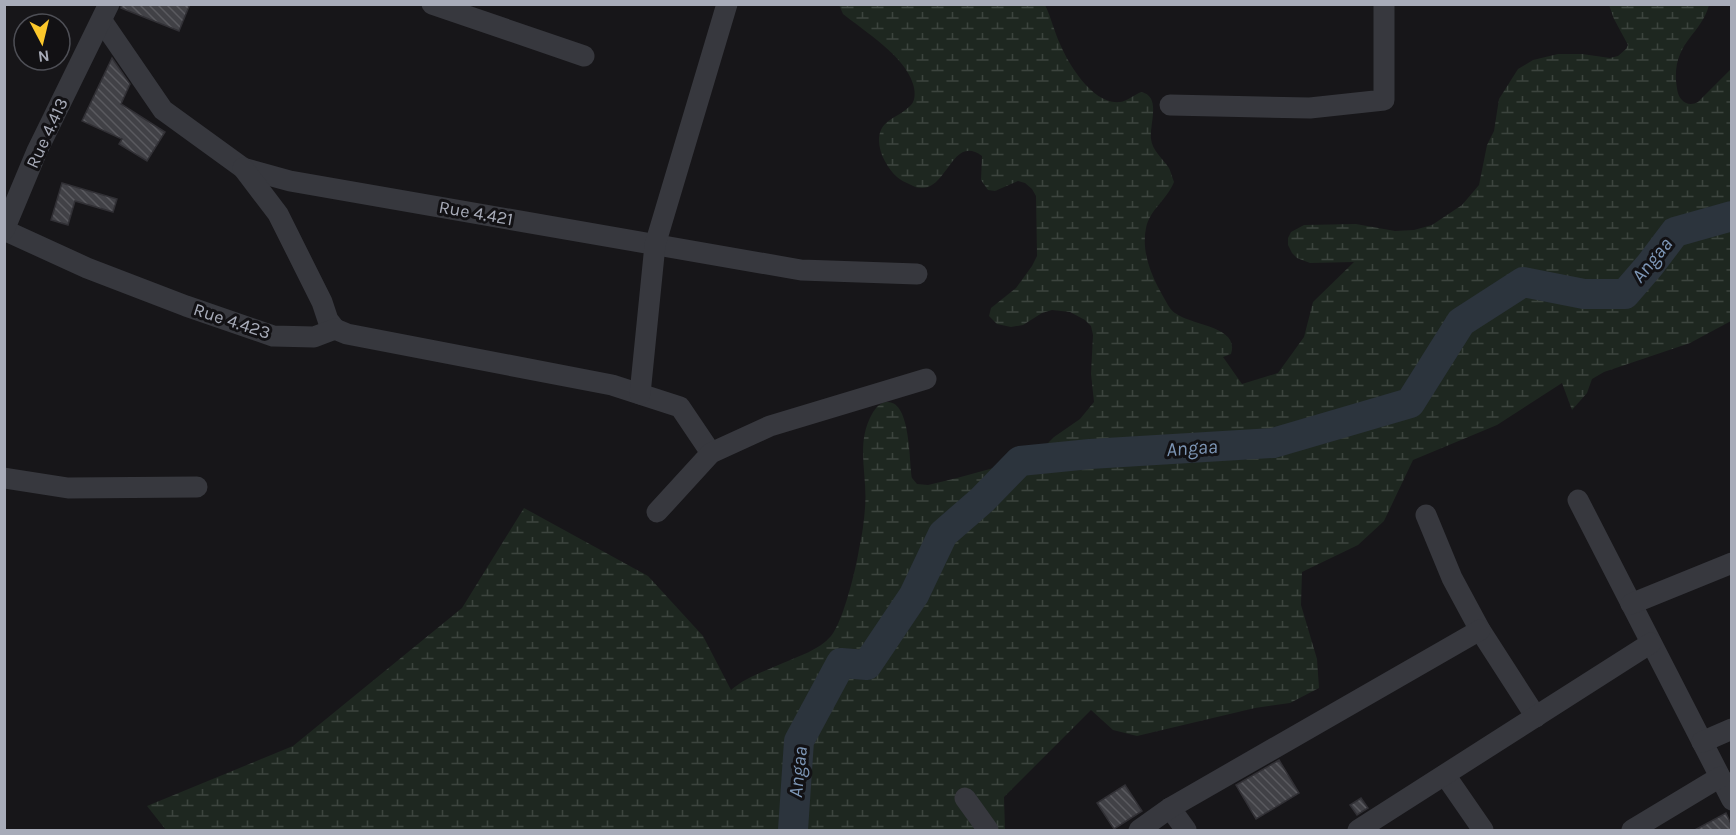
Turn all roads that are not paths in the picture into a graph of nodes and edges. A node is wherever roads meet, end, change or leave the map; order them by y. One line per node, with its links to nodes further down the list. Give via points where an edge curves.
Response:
1 (432, 4): 5 (street)
2 (726, 4): 9 (street)
3 (1384, 4): 6 (street, via 1384,100 1310,108)
4 (105, 13): 7 (street, Rue 4.421, via 163,110); 8 (street, Rue 4.413, via 37,151)
5 (584, 56)
6 (1170, 105)
7 (243, 168): 9 (street, Rue 4.421, via 290,181); 11 (street, via 278,214)
8 (4, 230): 11 (street, Rue 4.423, via 87,268 273,336 314,337)
9 (655, 245): 10 (street, Rue 4.421, via 801,270); 13 (street)
10 (916, 274)
11 (334, 329): 13 (street, via 612,384)
12 (926, 379): 14 (street, via 770,426)
13 (640, 394): 14 (street, via 680,407)
14 (711, 453): 18 (street)
15 (4, 478): 16 (street, via 68,488)
16 (197, 487)
17 (1578, 500): 21 (street)
18 (657, 512)
19 (1426, 515): 22 (street, via 1452,578)
20 (1731, 563): 21 (street)
21 (1631, 604): 23 (street)
22 (1480, 630): 24 (street); 31 (street)
23 (1651, 643): 24 (street); 26 (street)
24 (1536, 717): 27 (street)
25 (1731, 729): 26 (street)
26 (1702, 742): 28 (street)
27 (1445, 775): 35 (street); 36 (street)
28 (1719, 777): 30 (street); 37 (street)
29 (965, 798): 32 (street)
30 (1731, 800)
31 (1170, 808): 33 (street); 34 (street)
32 (988, 831)
33 (1139, 831)
34 (1186, 831)
35 (1358, 831)
36 (1482, 831)
37 (1632, 831)

